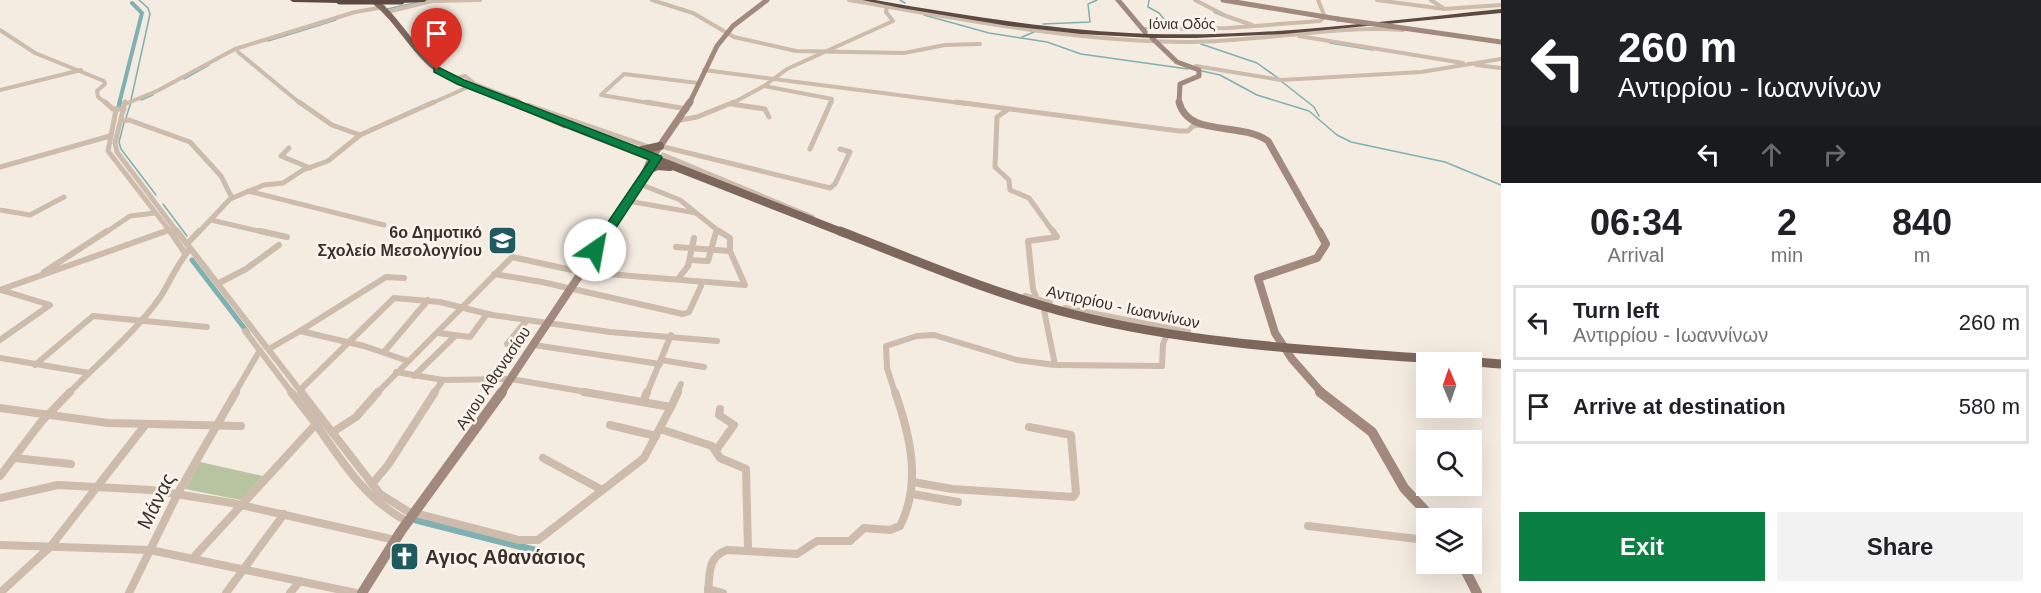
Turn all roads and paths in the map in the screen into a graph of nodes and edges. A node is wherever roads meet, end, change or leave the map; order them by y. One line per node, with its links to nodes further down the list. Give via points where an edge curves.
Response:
1 (293, 0): 18 (highway)
2 (374, 0): 23 (main road)
3 (424, 0): 17 (highway)
4 (480, 0): 23 (street, via 432,1)
5 (652, 0): 31 (street, via 693,13)
6 (767, 0): 31 (main road)
7 (849, 0): 19 (street)
8 (866, 0): 24 (highway, Ιόνια Οδός, via 1006,24 1139,36 1245,34)
9 (877, 0): 21 (highway, Ιόνια Οδός, via 1028,25 1162,34 1235,32)
10 (1118, 0): 29 (main road)
11 (1196, 0): 27 (street)
12 (1223, 0): 20 (main road)
13 (1267, 0): 20 (street)
14 (1318, 0): 26 (street)
15 (1377, 0): 22 (street)
16 (1431, 0): 22 (street)
17 (400, 1): 18 (highway, bridge)
18 (340, 2)
19 (887, 6): 33 (street, via 1003,27); 37 (street, via 886,12 893,22)
20 (1266, 8): 26 (main road)
21 (1501, 8): 22 (street); 24 (highway, Ιόνια Οδός)
22 (1444, 9)
23 (385, 10): 46 (main road, via 428,62 453,79); 50 (street, via 355,12 231,51 153,93 125,102)
24 (1457, 15): 25 (highway)
25 (1480, 16)
26 (1325, 17): 27 (street); 34 (main road, bridge)
27 (1259, 27): 29 (street)
28 (0, 30): 41 (street, via 51,59)
29 (1144, 30)
30 (1408, 31): 32 (street, via 1368,27)
31 (726, 33): 37 (street, via 793,51); 43 (main road)
32 (1292, 34): 33 (street, via 1217,42); 39 (street)
33 (1154, 40): 42 (main road, via 1177,62)
34 (1501, 42)
35 (980, 44): 37 (street, via 908,52)
36 (238, 52): 58 (street, via 326,122)
37 (829, 52): 44 (street, via 786,69)
38 (1501, 58): 39 (street)
39 (1471, 64): 40 (street); 42 (street, via 1421,72 1281,80)
40 (1501, 68)
41 (82, 69): 48 (street); 52 (street, via 105,82 97,91 98,97)
42 (1198, 69): 57 (main road, via 1197,78 1181,82 1179,99 1185,117)
43 (704, 70): 44 (street); 45 (main road)
44 (774, 78): 47 (street); 53 (street)
45 (698, 83): 51 (main road); 51 (street, via 626,74 602,95)
46 (474, 86): 58 (street); 63 (main road); 64 (street)
47 (764, 86): 49 (street); 61 (street, via 832,99)
48 (0, 90)
49 (730, 104): 54 (street, via 765,109); 55 (street)
50 (124, 109): 52 (street); 56 (street)
51 (687, 109): 55 (main road)
52 (116, 110): 59 (street)
53 (1007, 110): 57 (street, via 1185,132); 100 (street, via 997,116 995,167 1009,180 1010,189 1029,198 1057,237 1028,241 1033,289)
54 (769, 117)
55 (680, 120): 64 (main road, Αγιου Αθανασίου)
56 (121, 121): 71 (street, via 129,120 188,141 221,176); 86 (street, via 115,143 117,152)
57 (1202, 125): 119 (main road, via 1255,132 1267,139 1326,244 1317,258 1258,278 1275,333)
58 (360, 135): 67 (street, via 330,160)
59 (110, 136): 66 (street); 74 (street, via 109,153)
60 (289, 148): 67 (street, via 281,157)
61 (810, 149)
62 (840, 149): 64 (street, via 850,152 830,188)
63 (636, 151): 64 (main road); 68 (main road, via 646,159)
64 (658, 153): 65 (main road, Αντιρρίου - Ιωαννίνων); 68 (main road, Αγιου Αθανασίου); 77 (street)
65 (674, 166): 68 (main road, via 657,166); 77 (main road, Αντιρρίου - Ιωαννίνων)
66 (0, 167)
67 (310, 168): 69 (street, via 283,183)
68 (645, 175): 72 (main road, Αγιου Αθανασίου); 75 (street)
69 (247, 191): 71 (street); 78 (street)
70 (64, 197): 73 (street, via 30,215)
71 (232, 198): 76 (street)
72 (628, 201): 75 (street); 90 (main road, Αγιου Αθανασίου)
73 (0, 210)
74 (155, 213): 79 (street); 92 (street, via 130,216)
75 (696, 213): 80 (street)
76 (211, 220): 81 (street); 86 (street)
77 (822, 224): 100 (main road, Αντιρρίου - Ιωαννίνων)
78 (384, 225)
79 (169, 230): 86 (street); 92 (street)
80 (716, 232): 87 (street); 88 (street, via 731,239)
81 (287, 237)
82 (694, 238): 85 (street)
83 (279, 245): 95 (street)
84 (676, 247): 85 (street)
85 (692, 248): 87 (street); 89 (street)
86 (187, 249): 95 (street); 103 (street)
87 (711, 250): 88 (street); 89 (street, via 708,261)
88 (730, 251): 94 (street, via 745,285)
89 (690, 260): 94 (street)
90 (582, 272): 91 (street, via 512,256); 94 (street); 97 (main road, Αγιου Αθανασίου)
91 (494, 274): 97 (street); 101 (street)
92 (38, 276): 98 (street)
93 (404, 278): 108 (street, via 386,277)
94 (678, 279)
95 (219, 283): 120 (street)
96 (701, 286): 97 (street, via 685,314)
97 (572, 288): 105 (main road, Αγιου Αθανασίου)
98 (0, 290): 113 (street, via 50,305)
99 (428, 300): 101 (street); 116 (street, via 392,299); 122 (street)
100 (1040, 303): 110 (main road, Αντιρρίου - Ιωαννίνων); 114 (street); 128 (street)
101 (464, 308): 102 (street); 109 (street)
102 (488, 314): 104 (street); 112 (street, via 472,335)
103 (141, 319): 106 (street); 127 (street, via 89,317); 131 (street)
104 (526, 320): 105 (street); 117 (street)
105 (549, 323): 111 (street, via 640,336); 118 (main road, Αγιου Αθανασίου)
106 (207, 327)
107 (244, 331): 121 (street)
108 (300, 331): 116 (street); 120 (street)
109 (438, 333): 112 (street); 124 (street)
110 (1167, 334): 114 (main road, Αντιρρίου - Ιωαννίνων); 128 (street, via 1162,366)
111 (671, 335): 115 (street); 125 (street)
112 (455, 336): 132 (street)
113 (0, 340)
114 (1211, 340): 119 (main road, Αντιρρίου - Ιωαννίνων)
115 (717, 341)
116 (351, 343): 122 (street); 136 (street)
117 (507, 344)
118 (534, 345): 125 (street); 133 (main road, Αγιου Αθανασίου)
119 (1283, 346): 126 (main road, Αντιρρίου - Ιωαννίνων); 164 (main road, via 1311,384 1372,432 1404,488)
120 (269, 349): 136 (street)
121 (260, 350): 143 (street); 145 (street, Μάνας)
122 (384, 352): 124 (street)
123 (0, 358): 127 (street)
124 (408, 361): 130 (street)
125 (660, 362): 129 (street); 137 (street)
126 (1501, 364)
127 (35, 365): 131 (street)
128 (1055, 365): 155 (street, via 1017,360 934,335 887,344 888,374 906,432)
129 (704, 367)
130 (396, 372): 132 (street); 148 (street, via 354,418)
131 (89, 373): 141 (street)
132 (414, 376): 134 (street)
133 (511, 379): 134 (street); 137 (street); 165 (main road, Αγιου Αθανασίου)
134 (443, 380): 156 (street)
135 (681, 384): 138 (street)
136 (300, 390): 148 (street)
137 (644, 400): 138 (street)
138 (671, 406): 149 (street)
139 (0, 408): 141 (street)
140 (720, 408): 150 (street, via 719,415 734,425)
141 (46, 416): 142 (street); 151 (street)
142 (146, 424): 145 (street); 157 (street)
143 (316, 424): 163 (street); 167 (street, via 372,500)
144 (610, 424): 149 (street)
145 (216, 425): 146 (street); 159 (street, Μάνας)
146 (241, 426)
147 (1029, 427): 155 (street, via 1071,435 1076,493 1073,497 952,489)
148 (333, 432): 156 (street)
149 (658, 433): 150 (street); 158 (street, via 646,456)
150 (717, 449): 174 (street, via 720,458 746,471)
151 (14, 458): 153 (street); 154 (street)
152 (543, 458): 158 (street)
153 (71, 464)
154 (0, 476)
155 (913, 482): 160 (street)
156 (372, 484): 165 (street, via 389,502)
157 (97, 486): 159 (street); 161 (street, via 60,485); 172 (street)
158 (602, 490): 165 (street, via 544,537 532,541)
159 (179, 491): 163 (street); 173 (street, Μάνας)
160 (912, 494): 162 (street); 174 (street, via 903,522 895,529 864,528 850,541 818,541 796,554)
161 (0, 498)
162 (958, 502)
163 (243, 503): 166 (street); 175 (street)
164 (1423, 508)
165 (416, 513): 167 (main road, Αγιου Αθανασίου)
166 (284, 514): 170 (street); 176 (street)
167 (408, 522): 170 (main road, Αγιου Αθανασίου)
168 (1308, 526): 169 (street)
169 (1416, 539)
170 (395, 540): 185 (main road, Αγιου Αθανασίου)
171 (0, 545): 172 (street)
172 (51, 546): 173 (street); 180 (street)
173 (150, 550): 175 (street); 181 (street, Μάνας)
174 (748, 550): 179 (street, via 725,550 714,555)
175 (192, 559): 176 (street)
176 (243, 570): 178 (street); 182 (street)
177 (1467, 574): 187 (main road)
178 (300, 581): 183 (street); 184 (street)
179 (708, 591): 186 (street)
180 (0, 592)
181 (129, 593)
182 (226, 593)
183 (290, 593)
184 (356, 593)
185 (362, 593)
186 (723, 593)
187 (1477, 593)

